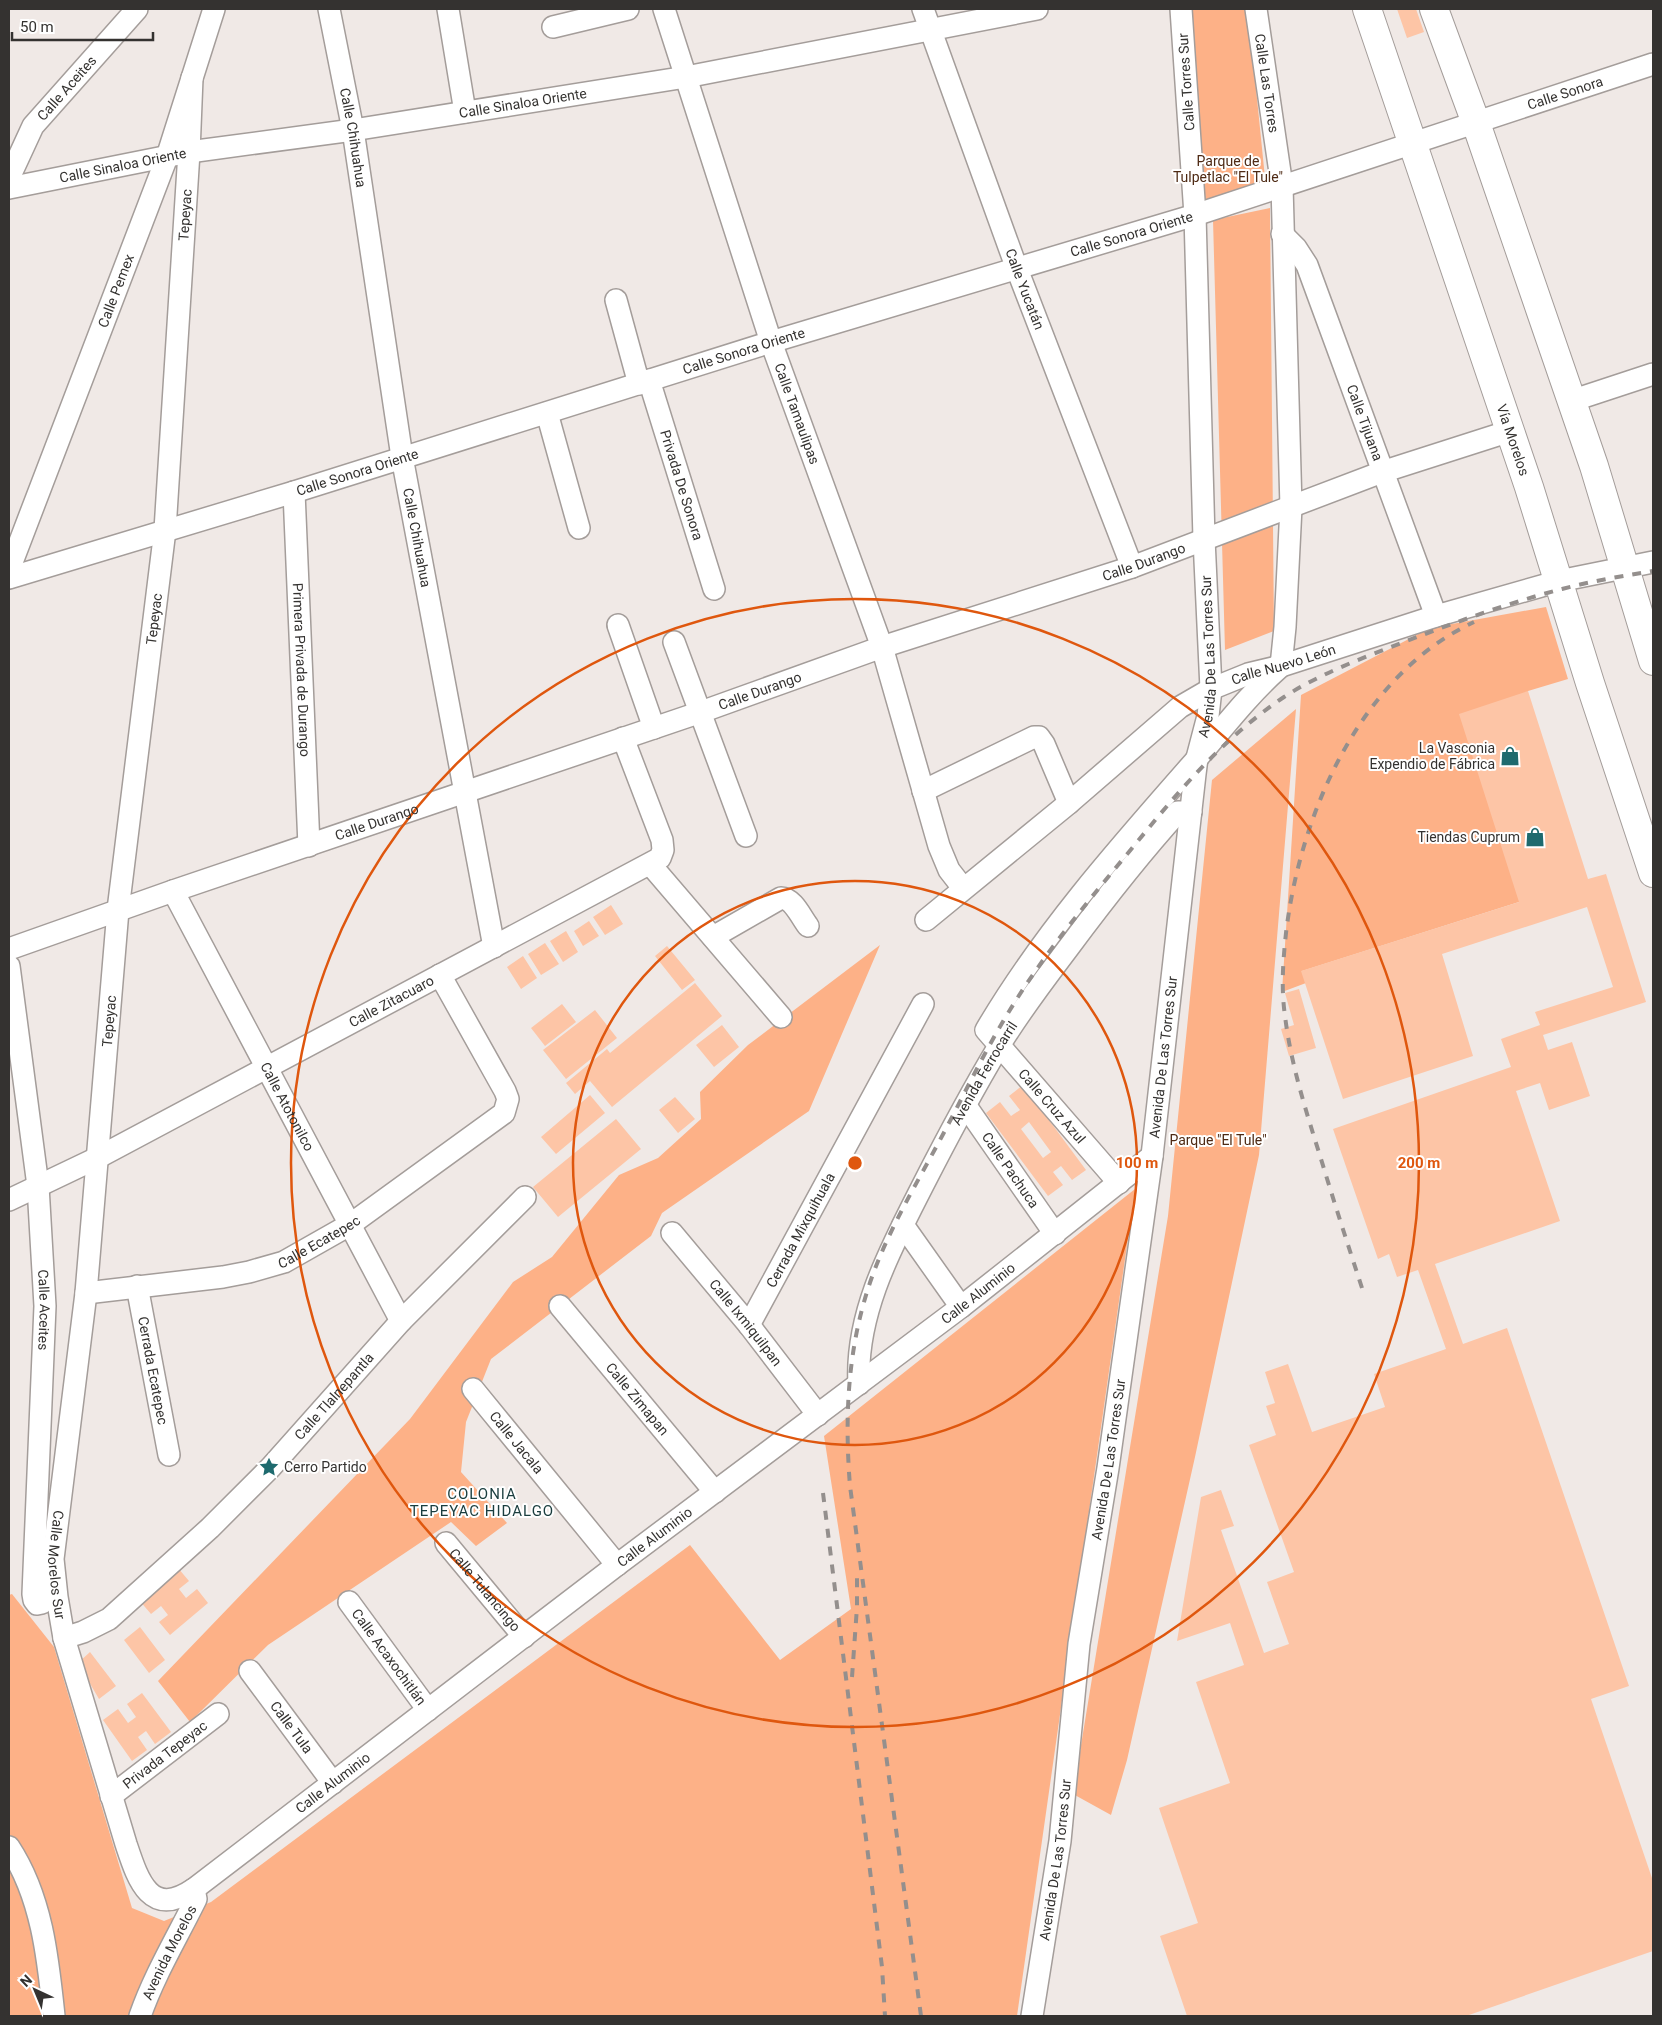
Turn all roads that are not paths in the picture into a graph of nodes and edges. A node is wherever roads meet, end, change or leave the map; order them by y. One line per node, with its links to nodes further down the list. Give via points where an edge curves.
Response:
1 (138, 9): 24 (street, Calle Aceites, via 33,126)
2 (214, 9): 17 (street, Calle Pemex)
3 (329, 9): 20 (street, Calle Chihuahua)
4 (448, 9): 18 (street)
5 (628, 9): 13 (street)
6 (664, 9): 16 (street, Calle Tamaulipas)
7 (923, 9): 14 (street, Calle Yucatán)
8 (1037, 9): 14 (street, Calle Sinaloa Oriente)
9 (1181, 9): 27 (street, Calle Torres Sur)
10 (1256, 9): 25 (street, Calle Las Torres)
11 (1367, 9): 21 (main road, Vía Morelos)
12 (1434, 9): 19 (main road)
13 (553, 27)
14 (930, 30): 16 (street, Calle Sinaloa Oriente); 29 (street, Calle Yucatán)
15 (1653, 64): 19 (street, Calle Sonora)
16 (686, 77): 18 (street, Calle Sinaloa Oriente); 31 (street, Calle Tamaulipas)
17 (192, 78): 22 (street, Tepeyac); 23 (street, Calle Pemex)
18 (465, 112): 20 (street, Calle Sinaloa Oriente)
19 (1476, 123): 21 (street, Calle Sonora Oriente); 34 (main road)
20 (353, 130): 22 (street, Calle Sinaloa Oriente); 37 (street, Calle Chihuahua)
21 (1412, 145): 25 (street, Calle Sonora Oriente); 36 (main road, Vía Morelos)
22 (189, 152): 23 (street, Calle Sinaloa Oriente); 42 (street, Tepeyac)
23 (167, 157): 26 (street, Calle Sinaloa Oriente); 47 (street, Calle Pemex)
24 (9, 178)
25 (1282, 186): 27 (street, Calle Sonora Oriente); 28 (street)
26 (9, 188)
27 (1195, 215): 29 (street, Calle Sonora Oriente); 43 (street, Avenida De Las Torres Sur)
28 (1282, 234): 38 (street, Calle Tijuana, via 1307,265); 40 (street)
29 (1017, 269): 31 (street, Calle Sonora Oriente); 45 (street, Calle Yucatán)
30 (616, 300): 33 (street, Privada De Sonora)
31 (771, 342): 33 (street, Calle Sonora Oriente); 54 (street, Calle Tamaulipas)
32 (1653, 374): 34 (street)
33 (644, 382): 35 (street, Calle Sonora Oriente); 50 (street, Privada De Sonora)
34 (1571, 401): 46 (main road)
35 (547, 413): 37 (street, Calle Sonora Oriente); 41 (street)
36 (1510, 431): 38 (street, Calle Durango); 49 (main road, Vía Morelos)
37 (402, 457): 39 (street, Calle Sonora Oriente); 63 (street, Calle Chihuahua)
38 (1382, 472): 40 (street, Calle Durango); 51 (street, Calle Tijuana)
39 (294, 492): 42 (street, Calle Sonora Oriente); 67 (street, Primera Privada de Durango)
40 (1290, 507): 43 (street, Calle Durango); 56 (street)
41 (579, 528)
42 (165, 530): 48 (street, Calle Sonora Oriente); 72 (street, Tepeyac)
43 (1204, 539): 45 (street, Calle Durango); 57 (street, Avenida De Las Torres Sur)
44 (1653, 562): 46 (street, Calle Nuevo León)
45 (1132, 567): 54 (street, Calle Durango)
46 (1625, 567): 49 (street, Calle Nuevo León); 55 (main road)
47 (9, 570)
48 (9, 578)
49 (1559, 581): 51 (street, Calle Nuevo León); 69 (main road, Vía Morelos)
50 (714, 590)
51 (1436, 616): 56 (street, Calle Nuevo León)
52 (618, 625): 59 (street)
53 (674, 642): 58 (street)
54 (882, 647): 58 (street, Calle Durango); 62 (street, Calle Tamaulipas)
55 (1653, 661)
56 (1281, 666): 57 (street, Calle Nuevo León, via 1248,674); 61 (street, Avenida Ferrocarril, via 1262,682)
57 (1211, 689): 61 (street, Avenida De Las Torres Sur, via 1207,725); 64 (street, Calle Nuevo León, via 1180,707)
58 (701, 712): 59 (street, Calle Durango); 66 (street)
59 (654, 728): 60 (street, Calle Durango)
60 (623, 738): 63 (street, Calle Durango); 68 (street, Calle Zitacuaro, via 663,845 660,858)
61 (1197, 758): 65 (street, Avenida De Las Torres Sur); 82 (street, Avenida Ferrocarril, via 1077,899 1011,986)
62 (923, 791): 64 (street, via 1034,737 1044,744); 70 (street, Calle Tamaulipas, via 945,862)
63 (466, 793): 67 (street, Calle Durango); 76 (street, Calle Chihuahua)
64 (1068, 803): 70 (street, Calle Nuevo León)
65 (1191, 812): 82 (street, Avenida Ferrocarril, via 1178,812 1122,878 1041,984); 86 (street, Avenida De Las Torres Sur)
66 (746, 836)
67 (309, 846): 71 (street, Calle Durango)
68 (650, 864): 75 (street); 76 (street, Calle Zitacuaro)
69 (1653, 873)
70 (963, 888): 73 (street, Calle Nuevo León)
71 (173, 891): 72 (street, Calle Durango); 83 (street, Calle Atotonilco)
72 (118, 910): 77 (street, Calle Durango); 87 (street, Tepeyac)
73 (926, 920)
74 (808, 926): 75 (street, via 790,902 781,898)
75 (713, 937): 81 (street)
76 (494, 947): 79 (street, Calle Zitacuaro)
77 (9, 949)
78 (9, 966): 84 (street, Calle Aceites)
79 (440, 975): 83 (street, Calle Zitacuaro); 92 (street, Calle Ecatepec, via 508,1099 504,1113)
80 (923, 1004): 101 (street, Cerrada Mixquihuala)
81 (781, 1017)
82 (993, 1038): 85 (street, Avenida Ferrocarril); 88 (street, Calle Cruz Azul)
83 (267, 1066): 87 (street, Calle Zitacuaro); 92 (street, Calle Atotonilco)
84 (15, 1069): 89 (street, Calle Aceites)
85 (966, 1106): 93 (street, Avenida Ferrocarril); 95 (street, Calle Pachuca)
86 (1152, 1156): 88 (street, Calle Aluminio); 123 (street, Avenida De Las Torres Sur, via 1108,1468 1079,1644 1060,1840)
87 (97, 1158): 89 (street, Calle Zitacuaro); 97 (street, Calle Morelos Sur)
88 (1119, 1183): 95 (street, Calle Aluminio)
89 (38, 1186): 91 (street, Calle Zitacuaro); 108 (street, Calle Aceites, via 45,1306 33,1594 37,1604 45,1599)
90 (525, 1197): 100 (street, Calle Tlalnepantla)
91 (9, 1200)
92 (351, 1224): 96 (street, Calle Ecatepec, via 284,1262 269,1267); 100 (street, Calle Atotonilco)
93 (903, 1225): 99 (street); 102 (street, Avenida Ferrocarril, via 882,1270 865,1322)
94 (672, 1233): 101 (street, Calle Ixmiquilpan)
95 (1055, 1234): 99 (street, Calle Aluminio)
96 (137, 1286): 97 (street, Calle Ecatepec); 105 (street, Cerrada Ecatepec)
97 (86, 1293): 108 (street, Calle Morelos Sur)
98 (560, 1306): 106 (street, Calle Zimapan)
99 (961, 1308): 102 (street, Calle Aluminio)
100 (401, 1321): 112 (street, Calle Tlalnepantla, via 271,1468 210,1528 109,1619)
101 (749, 1325): 104 (street, Calle Ixmiquilpan)
102 (859, 1384): 104 (street, Calle Aluminio)
103 (473, 1389): 109 (street, Calle Jacala)
104 (818, 1415): 106 (street, Calle Aluminio)
105 (169, 1455)
106 (715, 1492): 109 (street, Calle Aluminio)
107 (446, 1543): 111 (street, Calle Tulancingo)
108 (53, 1559): 112 (street, Calle Morelos Sur)
109 (617, 1565): 111 (street, Calle Aluminio)
110 (349, 1602): 114 (street, Calle Acaxochitlán)
111 (524, 1637): 114 (street, Calle Aluminio)
112 (64, 1638): 117 (street, Calle Morelos Sur)
113 (250, 1671): 116 (street, Calle Tula)
114 (428, 1710): 116 (street, Calle Aluminio)
115 (218, 1714): 117 (street, Privada Tepeyac)
116 (333, 1783): 119 (street, Calle Aluminio)
117 (112, 1796): 120 (street, Calle Morelos Sur, via 135,1871)
118 (9, 1847): 121 (street, via 25,1876 42,1927)
119 (194, 1889): 120 (street, Calle Aluminio, via 174,1900); 122 (street, Avenida Morelos, via 196,1899 162,1962)
120 (152, 1896)
121 (54, 2016)
122 (140, 2016)
123 (1032, 2016)

